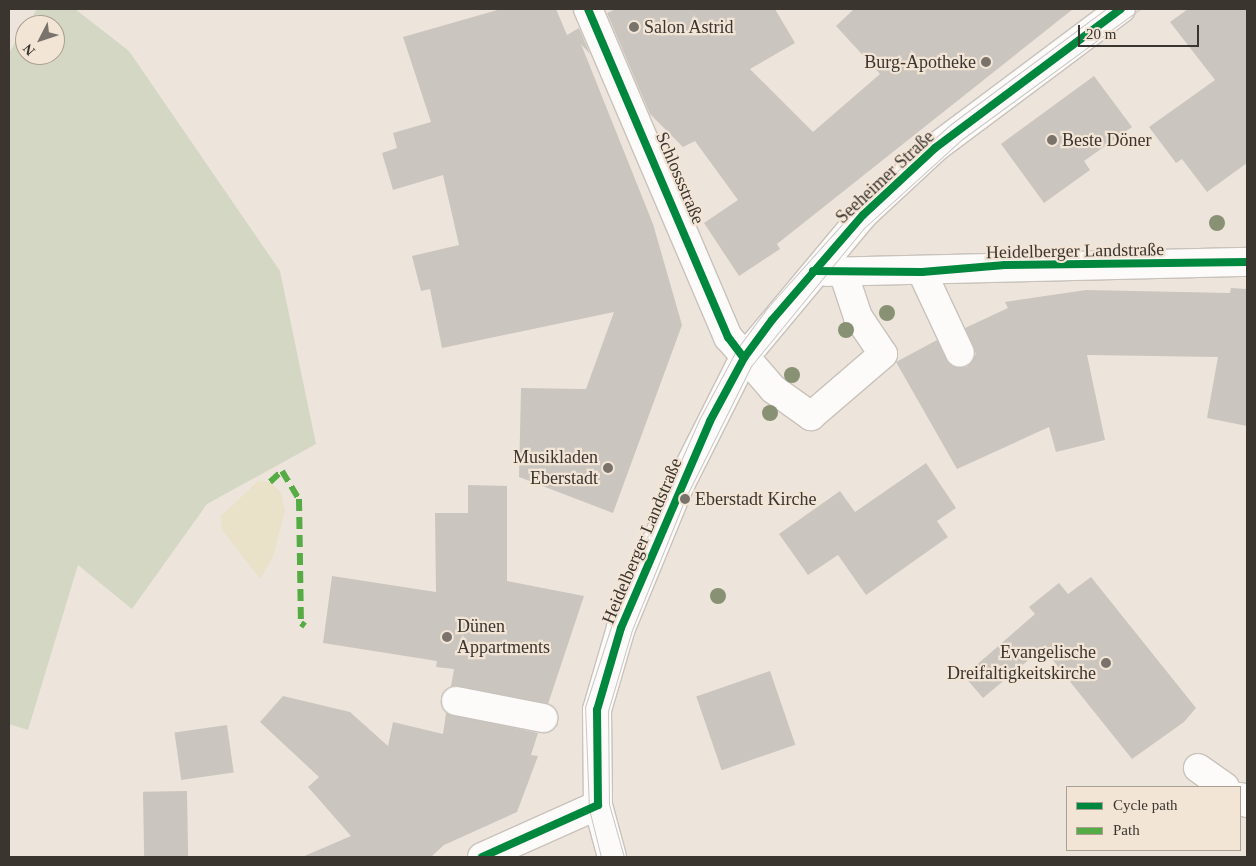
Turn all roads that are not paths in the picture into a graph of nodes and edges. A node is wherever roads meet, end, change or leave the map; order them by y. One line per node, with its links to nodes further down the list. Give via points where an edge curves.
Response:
1 (588, 9): 8 (street, Schlossstraße, via 728,336)
2 (1121, 9): 4 (street, Seeheimer Straße, via 935,148 863,214)
3 (1247, 262): 6 (street, Heidelberger Landstraße, via 1005,266)
4 (813, 271): 5 (street, Heidelberger Landstraße); 8 (street, Seeheimer Straße)
5 (843, 272): 6 (street, Heidelberger Landstraße); 8 (street, Schlossstraße, via 858,317 883,354 810,416 773,389)
6 (922, 272): 7 (street)
7 (960, 353)
8 (744, 358): 13 (street, Heidelberger Landstraße, via 680,485 621,628 597,710)
9 (456, 701): 10 (street)
10 (543, 718)
11 (1198, 768): 12 (street)
12 (1225, 786)
13 (598, 805): 14 (street); 15 (street, Heidelberger Landstraße)
14 (482, 857)
15 (612, 857)

